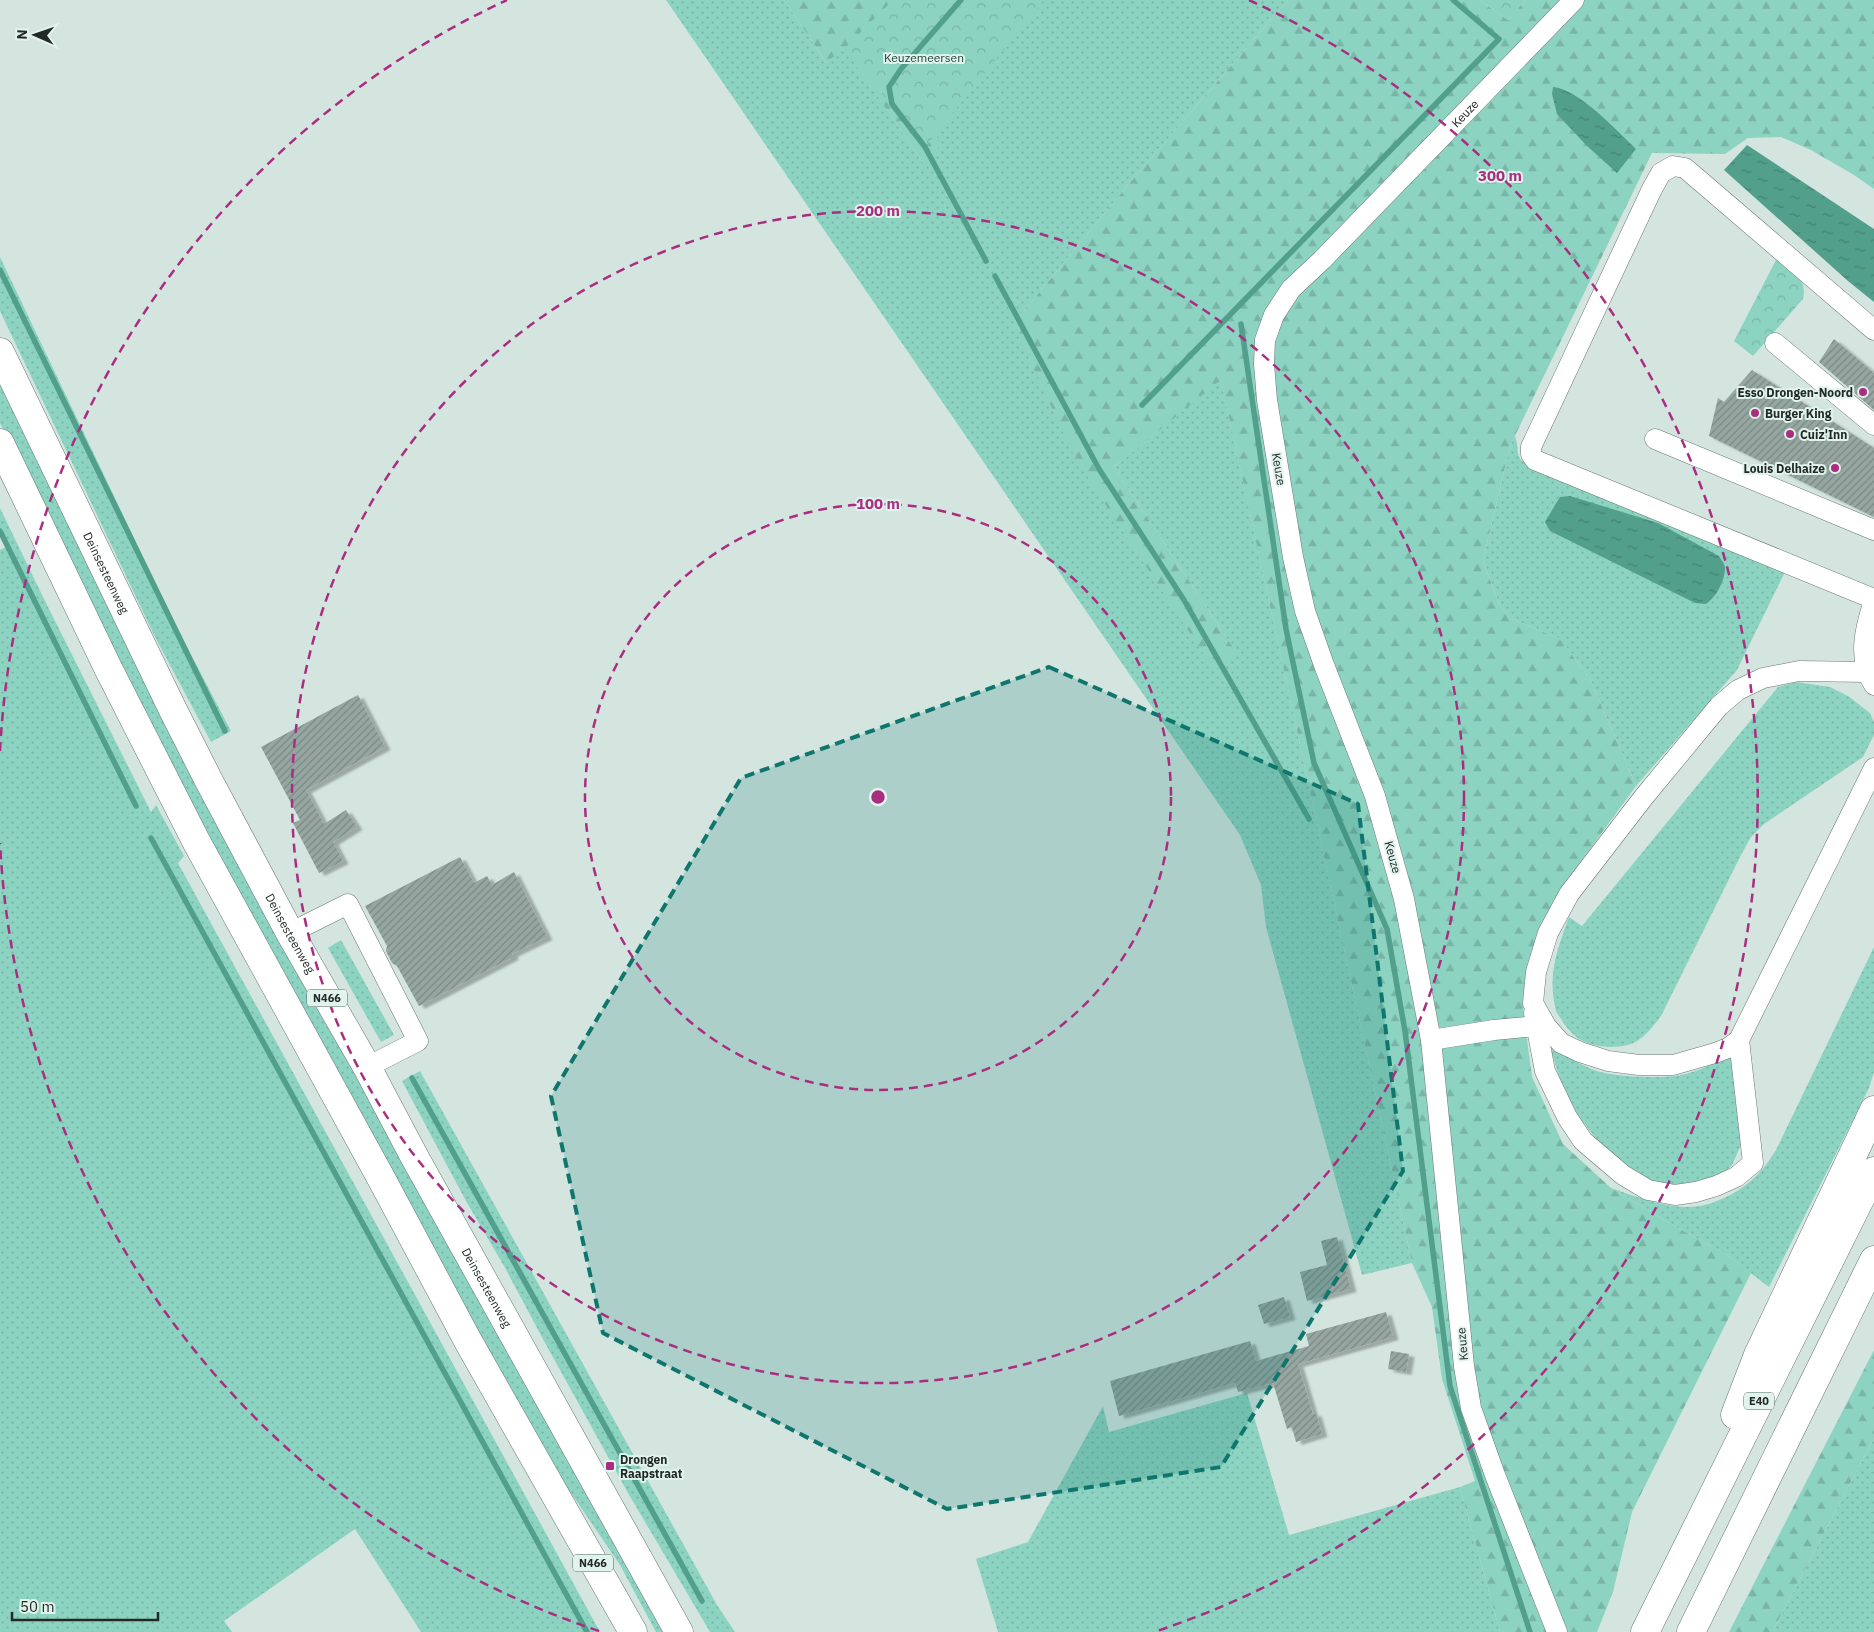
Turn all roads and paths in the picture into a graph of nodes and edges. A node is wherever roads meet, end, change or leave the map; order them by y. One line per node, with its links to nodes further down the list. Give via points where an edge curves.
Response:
1 (1574, 0): 15 (street, Keuze, via 1291,289 1274,315 1265,340 1267,400 1293,557 1324,665 1375,796 1393,856)
2 (1874, 330): 9 (street, via 1685,168 1673,166 1661,173 1652,188 1531,447 1535,460)
3 (1774, 343): 5 (street)
4 (0, 352): 12 (highway, Deinsesteenweg / N466, via 173,710)
5 (1874, 425)
6 (1655, 439): 8 (street)
7 (0, 443): 22 (highway, N466, via 108,668 196,841 468,1341)
8 (1874, 530)
9 (1874, 600): 10 (street, via 1866,623 1864,648)
10 (1871, 679): 13 (street, via 1799,671 1763,678 1738,690 1719,706 1569,894 1548,933 1536,972)
11 (1874, 768): 16 (street)
12 (290, 932): 17 (highway, Deinsesteenweg / N466); 17 (street, via 348,904 418,1041)
13 (1533, 1003): 14 (street); 16 (street, via 1546,1026 1561,1043 1608,1061 1673,1065 1716,1054)
14 (1536, 1026): 15 (street); 16 (street, via 1545,1071 1567,1117 1583,1141 1623,1176 1648,1190 1675,1195 1716,1186 1736,1177 1753,1163)
15 (1431, 1040): 24 (street, Keuze, via 1471,1408 1494,1475)
16 (1739, 1040)
17 (367, 1067): 23 (highway, Deinsesteenweg / N466)
18 (1874, 1110): 21 (highway, via 1758,1355)
19 (1874, 1171): 21 (highway, E40)
20 (1874, 1260): 26 (highway)
21 (1670, 1581): 25 (highway, E40)
22 (633, 1632)
23 (679, 1632)
24 (1557, 1632)
25 (1645, 1632)
26 (1691, 1632)

